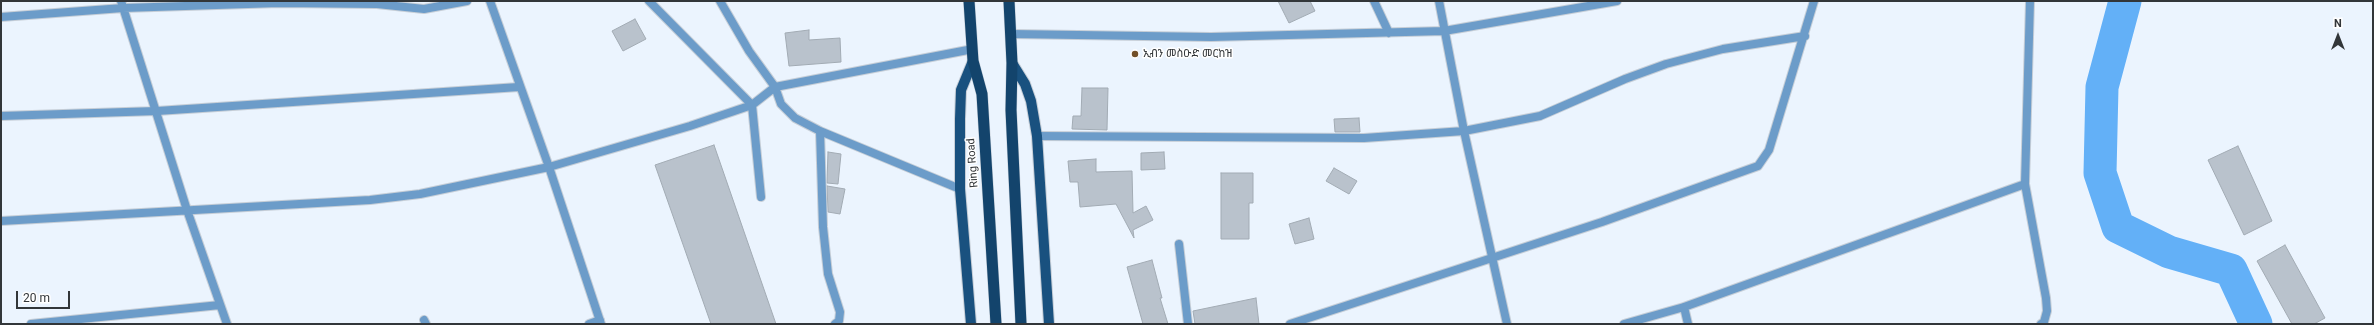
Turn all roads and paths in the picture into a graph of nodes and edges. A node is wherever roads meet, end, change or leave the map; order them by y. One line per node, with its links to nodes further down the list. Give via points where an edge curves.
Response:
1 (466, 1): 12 (street, via 424,9 377,4)
2 (490, 1): 21 (street)
3 (649, 1): 23 (street)
4 (720, 1): 22 (street)
5 (969, 1): 18 (highway, Ring Road)
6 (1009, 1): 16 (highway)
7 (1374, 1): 15 (street)
8 (1439, 1): 14 (street)
9 (1617, 1): 14 (street)
10 (1814, 1): 17 (street)
11 (2030, 1): 30 (street)
12 (122, 5): 13 (street); 24 (street)
13 (1, 16)
14 (1444, 32): 15 (street); 27 (street)
15 (1389, 33): 16 (street, via 1210,38)
16 (1012, 34): 20 (highway)
17 (1805, 36): 27 (street, via 1723,49 1666,64 1540,116); 36 (street, via 1770,150 1758,166 1602,222)
18 (973, 49): 19 (highway, Ring Road); 22 (street)
19 (973, 62): 31 (main road, via 961,90); 45 (highway, Ring Road, via 982,94)
20 (1012, 63): 28 (main road, via 1031,101); 46 (highway, via 1011,110)
21 (519, 87): 24 (street); 29 (street)
22 (774, 87): 23 (street); 26 (street, via 780,104 795,118)
23 (752, 105): 29 (street); 32 (street)
24 (157, 111): 25 (street); 33 (street)
25 (1, 116)
26 (820, 130): 31 (street); 43 (street, via 827,266 840,312 839,322)
27 (1464, 131): 28 (street, via 1364,138); 36 (street)
28 (1037, 136): 47 (main road)
29 (549, 167): 33 (street, via 420,194 370,200); 39 (street)
30 (2025, 184): 38 (street); 53 (street, via 2046,298 2047,311)
31 (960, 189): 44 (main road)
32 (761, 197)
33 (187, 210): 34 (street); 37 (street)
34 (1, 221)
35 (1179, 244): 48 (street)
36 (1491, 258): 49 (street); 50 (street)
37 (220, 305): 40 (street); 41 (street)
38 (1684, 307): 51 (street); 52 (street)
39 (601, 322): 42 (street)
40 (31, 324)
41 (227, 324)
42 (589, 324)
43 (835, 324)
44 (971, 324)
45 (996, 324)
46 (1021, 324)
47 (1049, 324)
48 (1188, 324)
49 (1290, 324)
50 (1508, 324)
51 (1624, 324)
52 (1688, 324)
53 (2042, 324)

